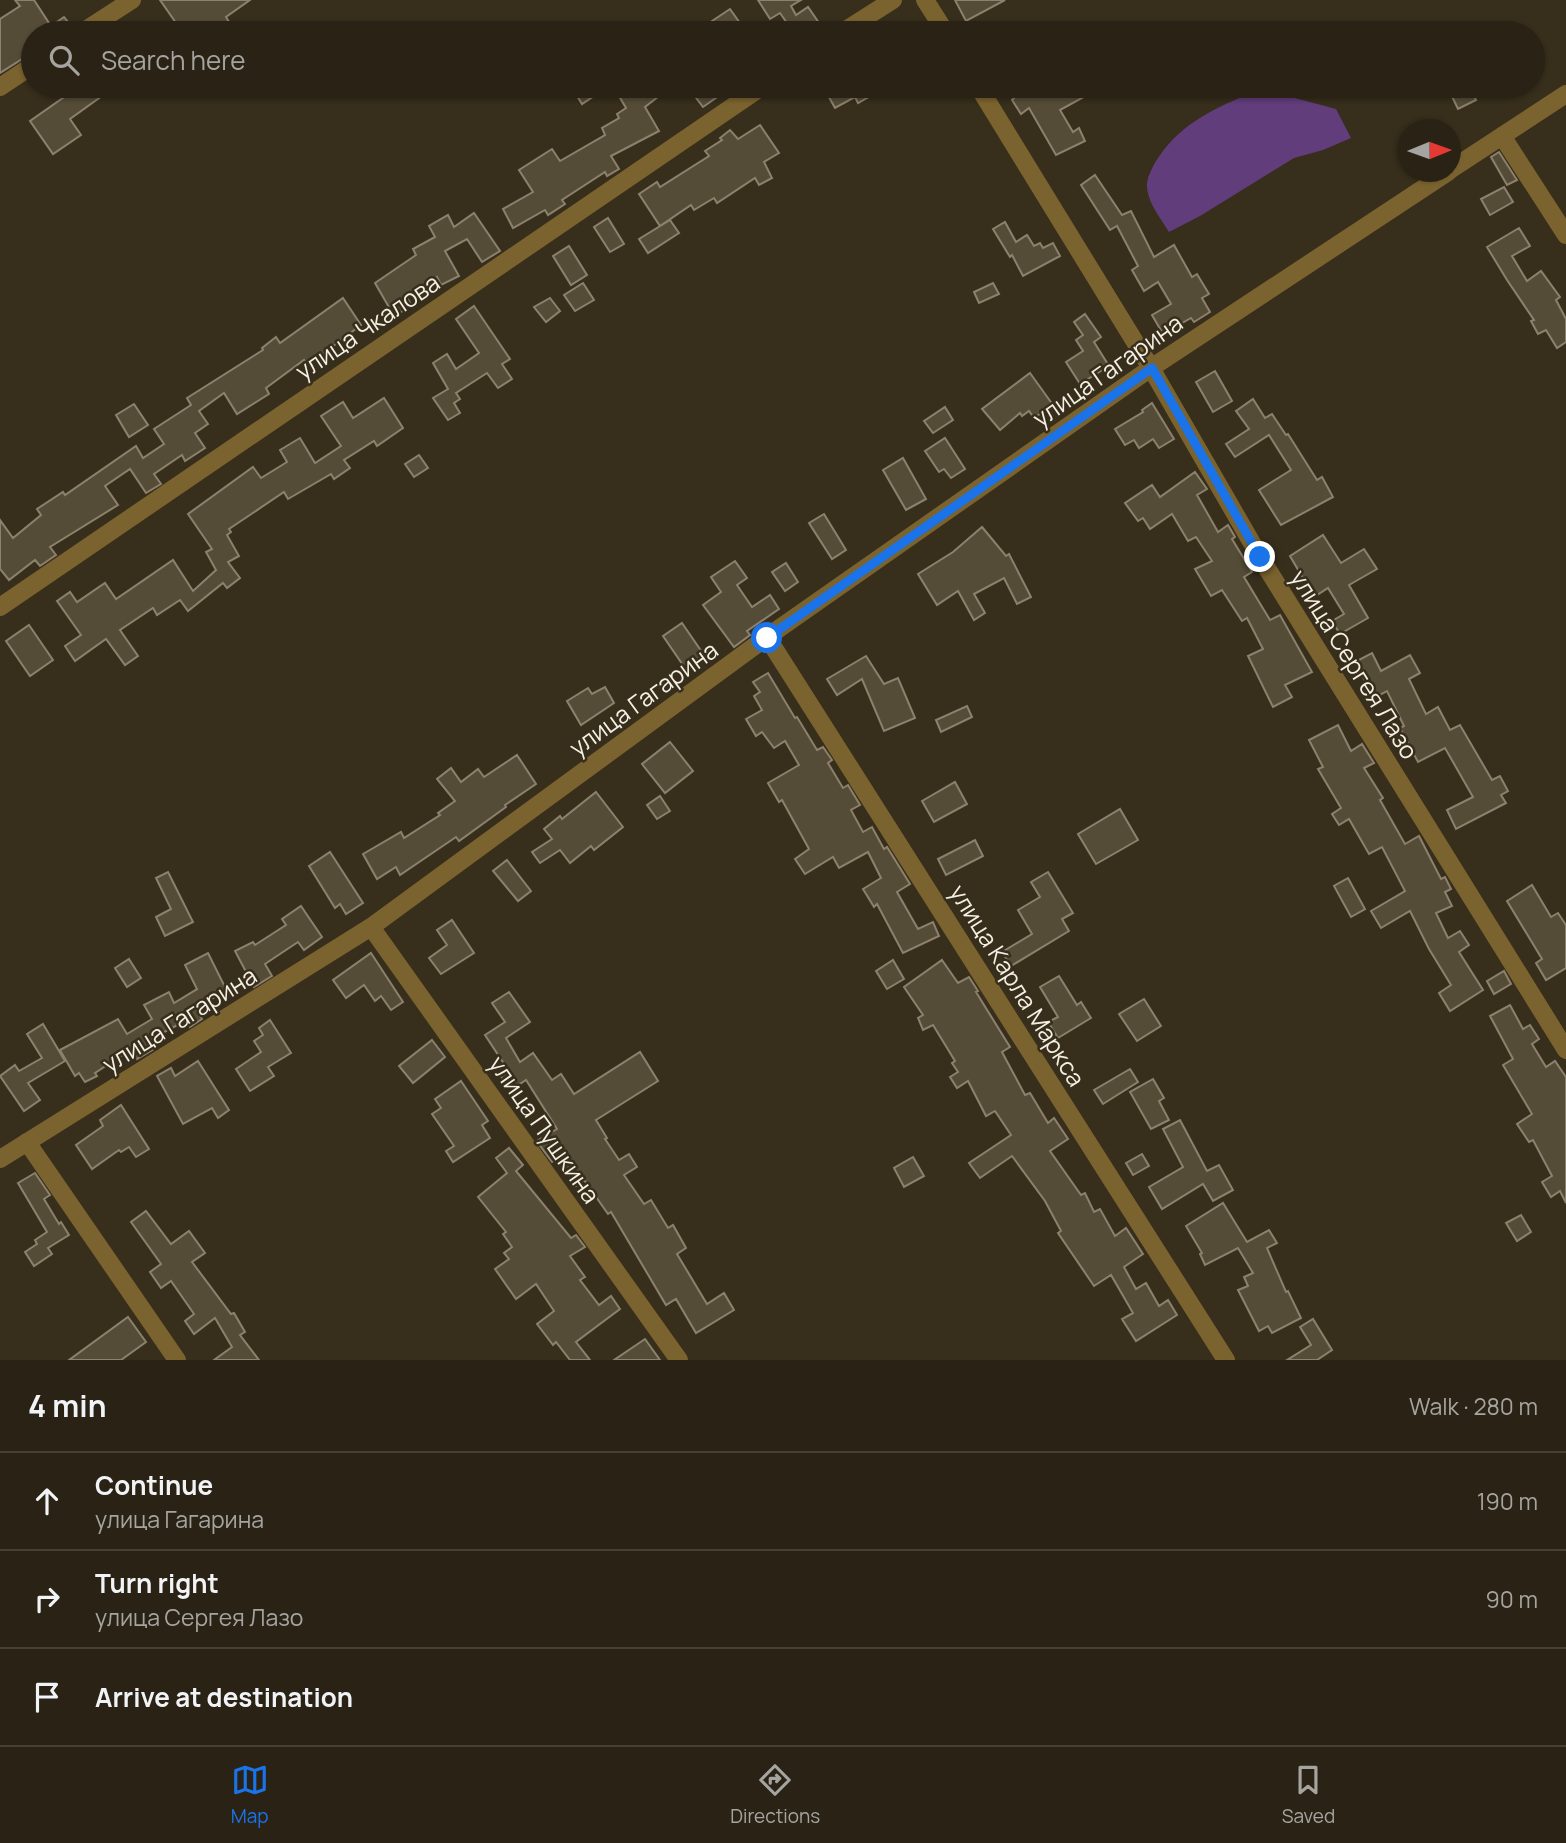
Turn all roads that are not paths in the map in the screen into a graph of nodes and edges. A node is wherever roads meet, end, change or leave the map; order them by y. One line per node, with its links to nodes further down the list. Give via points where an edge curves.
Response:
1 (132, 0): 4 (street)
2 (893, 0): 5 (street)
3 (925, 0): 6 (street)
4 (100, 21)
5 (860, 21)
6 (938, 21)
7 (21, 73): 8 (street)
8 (0, 87)
9 (1566, 94): 12 (street, улица Гагарина)
10 (745, 98): 17 (street, улица Чкалова)
11 (985, 98): 16 (street, улица Сергея Лазо)
12 (1502, 136): 13 (street, улица Гагарина); 15 (street)
13 (1461, 163)
14 (1432, 182): 16 (street, улица Гагарина)
15 (1566, 235)
16 (1152, 368): 18 (street, улица Гагарина); 20 (street, улица Сергея Лазо, via 1260,557)
17 (0, 607)
18 (767, 638): 19 (street, улица Гагарина); 25 (street, улица Карла Маркса)
19 (371, 927): 21 (street, улица Гагарина); 24 (street, улица Пушкина)
20 (1566, 1050)
21 (27, 1142): 22 (street, улица Гагарина); 23 (street)
22 (0, 1159)
23 (177, 1360)
24 (679, 1360)
25 (1226, 1360)

